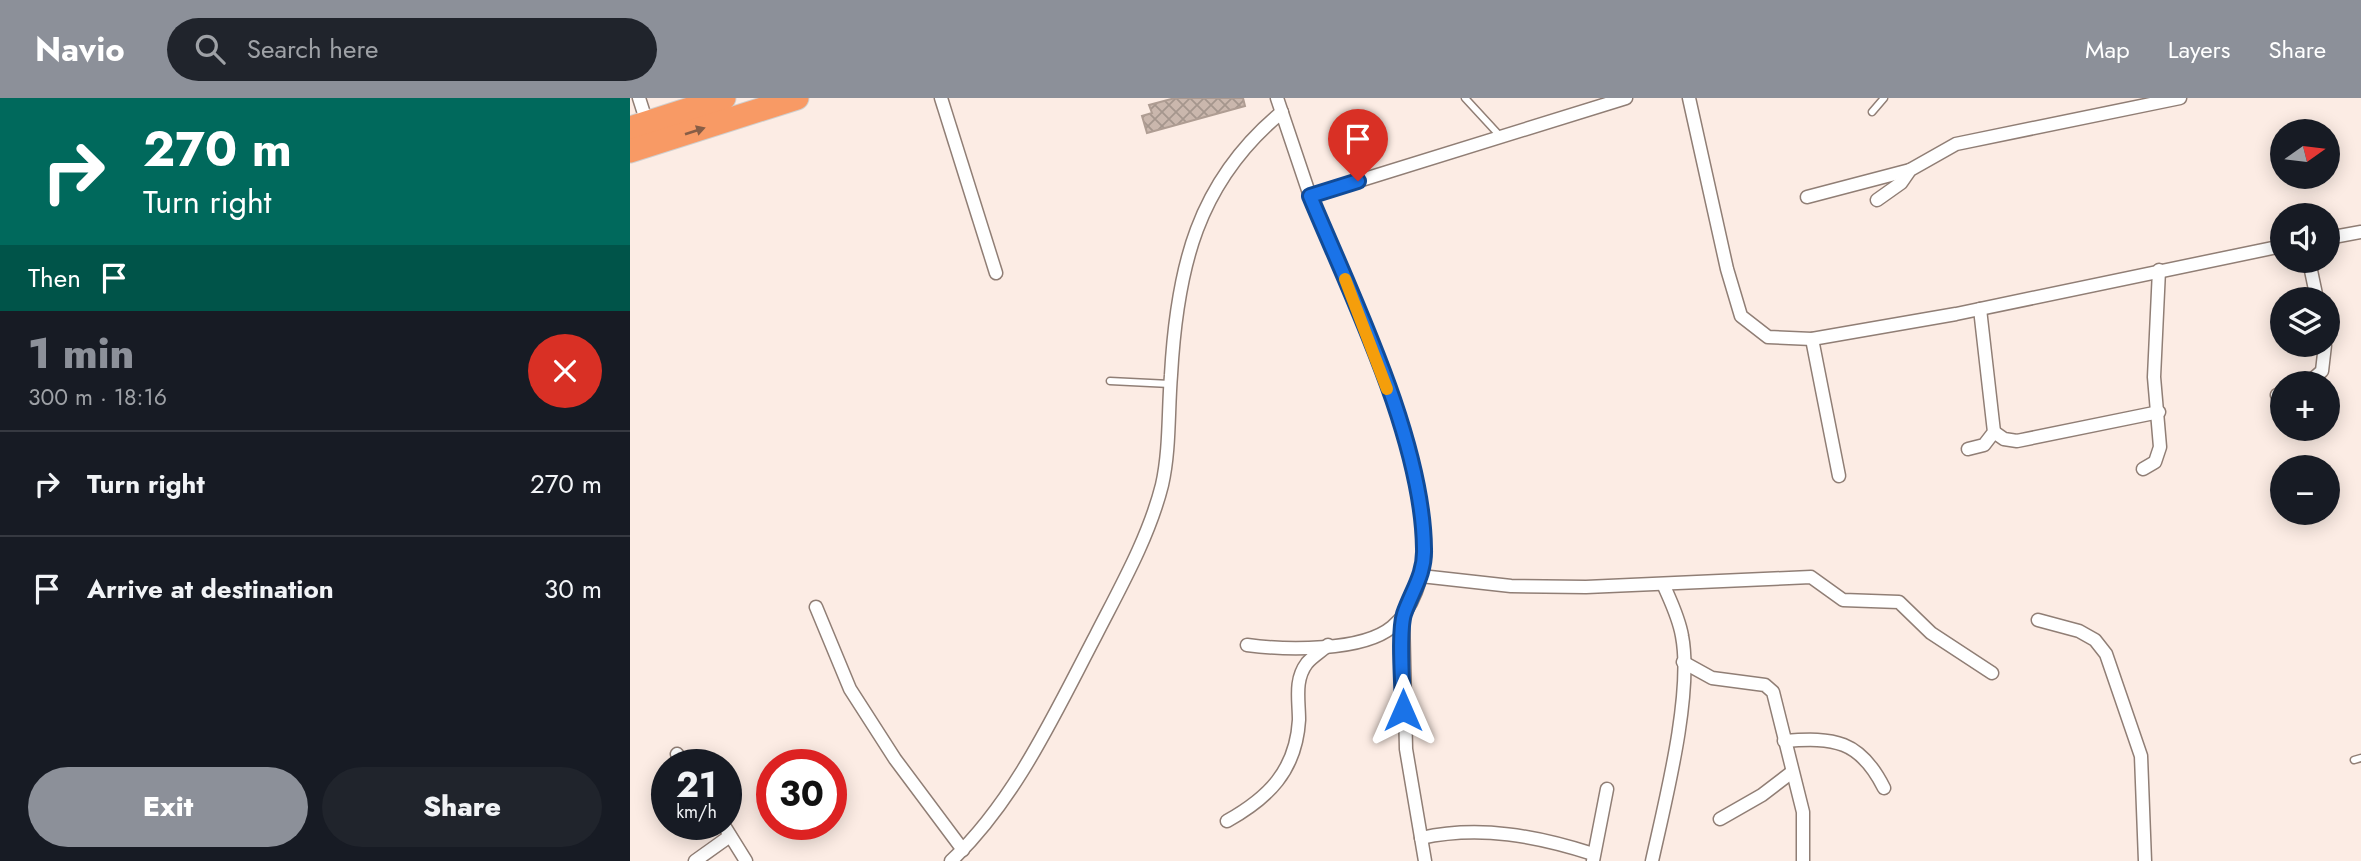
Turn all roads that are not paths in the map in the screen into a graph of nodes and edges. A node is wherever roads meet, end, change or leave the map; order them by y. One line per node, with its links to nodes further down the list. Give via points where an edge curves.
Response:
1 (639, 98): 13 (street)
2 (724, 98): 13 (highway)
3 (797, 98): 15 (highway, one-way to 3)
4 (941, 98): 24 (street)
5 (1277, 98): 11 (street)
6 (1465, 98): 14 (lane)
7 (1626, 98): 14 (street)
8 (1689, 98): 26 (street, via 1741,316 1768,337)
9 (1884, 98): 12 (lane)
10 (2180, 98): 16 (street, via 1956,144)
11 (1282, 112): 17 (street); 28 (street, via 1251,137 1205,204 1173,329)
12 (1872, 112)
13 (638, 125)
14 (1501, 137): 17 (street)
15 (630, 151)
16 (1910, 170): 18 (street); 19 (street, via 1901,183)
17 (1310, 196): 34 (street, via 1398,419 1419,494 1424,552)
18 (1807, 197)
19 (1877, 200)
20 (2361, 232): 21 (street)
21 (2340, 236)
22 (2270, 248): 23 (street)
23 (2159, 270): 25 (street); 29 (street, via 2154,377)
24 (996, 273)
25 (1980, 309): 26 (street); 30 (street)
26 (1812, 339): 33 (street)
27 (1111, 381): 28 (lane)
28 (1170, 384): 52 (street, via 1162,485 1145,531 1117,594 1040,738 980,834)
29 (2159, 412): 30 (street, via 2017,441); 32 (street, via 2158,457)
30 (1994, 432): 31 (street, via 1984,445)
31 (1968, 449)
32 (2143, 469)
33 (1839, 477)
34 (1421, 576): 35 (street, via 1511,586); 37 (street)
35 (1664, 586): 41 (street, via 1683,637); 42 (street, via 1811,578 1843,600 1899,602 1931,634)
36 (816, 607): 52 (street, via 850,689)
37 (1404, 616): 40 (street, via 1365,641); 49 (street, via 1406,749)
38 (2038, 620): 60 (street, via 2095,639 2110,664 2141,756)
39 (1247, 645): 40 (street, via 1271,649)
40 (1328, 645): 48 (street, via 1308,663 1299,680 1296,741 1273,790)
41 (1684, 662): 43 (street, via 1712,678 1765,685 1773,692); 58 (street, via 1677,728)
42 (1992, 673)
43 (1784, 741): 44 (street); 45 (street, via 1819,739 1852,748 1867,759)
44 (1793, 772): 47 (street); 59 (street, via 1803,812)
45 (1884, 788)
46 (1607, 789): 53 (street)
47 (1720, 819)
48 (1227, 821)
49 (1421, 838): 53 (street, via 1494,832 1558,843); 57 (street)
50 (724, 840): 54 (street)
51 (733, 840): 55 (street)
52 (963, 850): 56 (street)
53 (1593, 858)
54 (695, 861)
55 (746, 861)
56 (951, 861)
57 (1425, 861)
58 (1652, 861)
59 (1803, 861)
60 (2145, 861)

